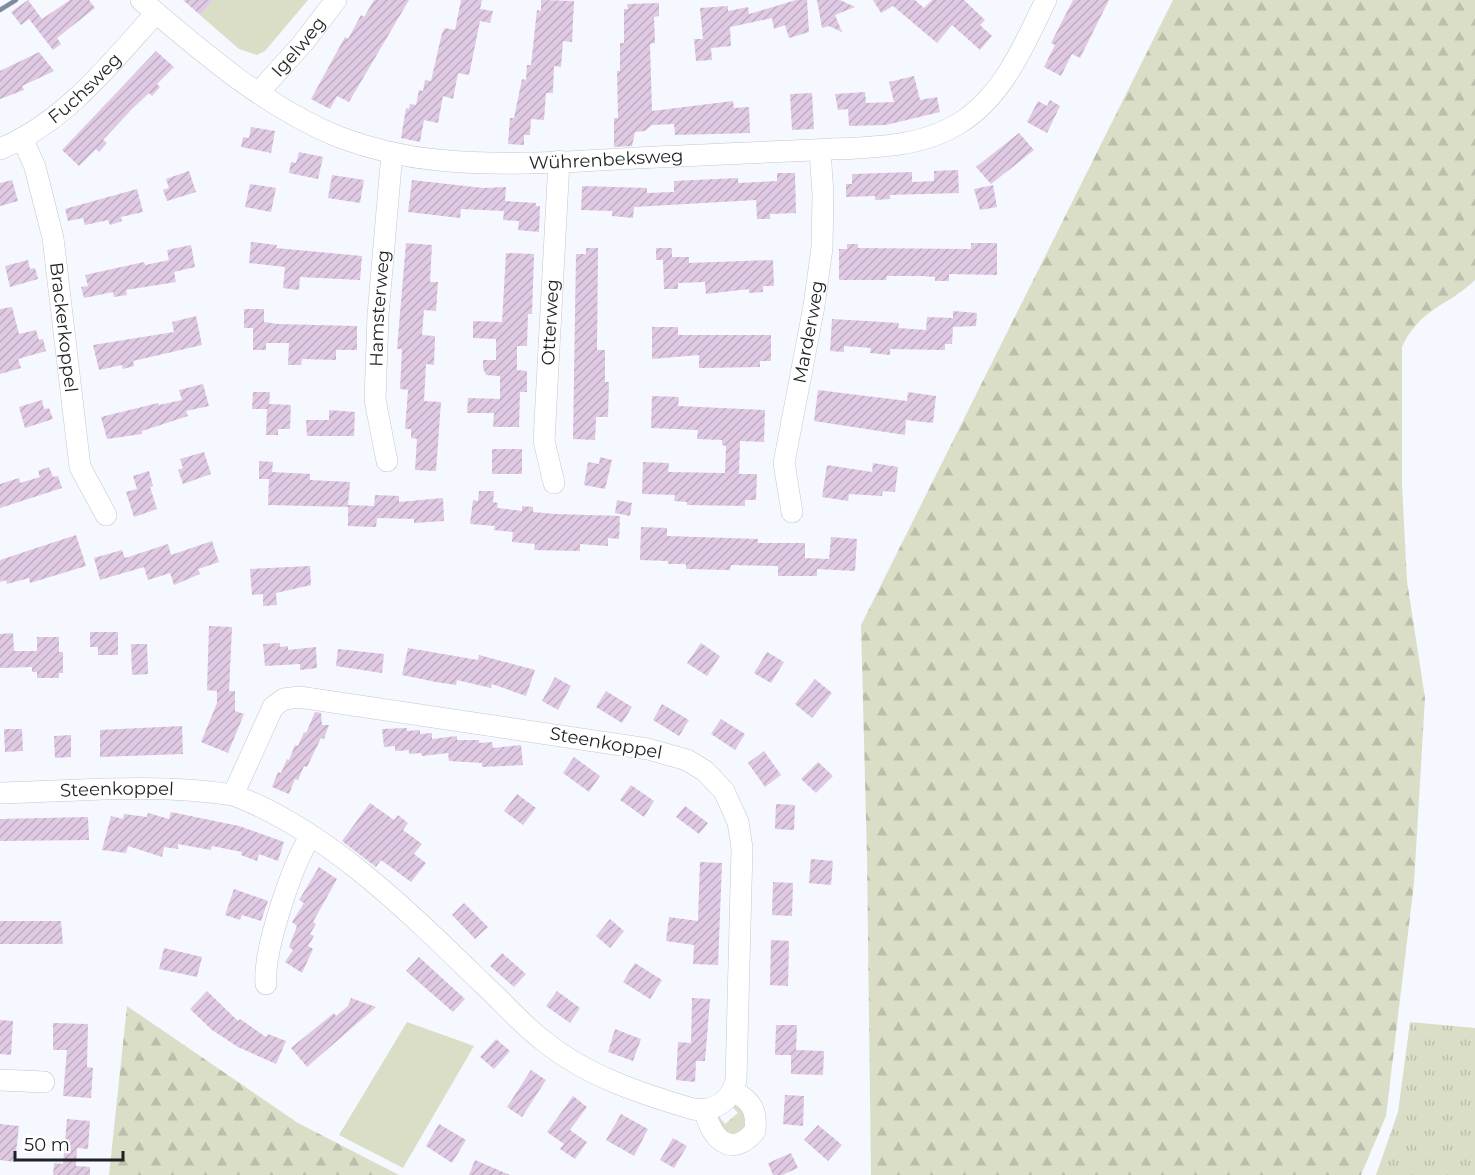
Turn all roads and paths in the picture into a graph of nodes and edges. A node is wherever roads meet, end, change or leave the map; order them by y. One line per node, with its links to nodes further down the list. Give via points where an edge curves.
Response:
1 (336, 0): 4 (street, Igelweg)
2 (1046, 0): 7 (street, Wührenbeksweg, via 997,88 958,124 921,140)
3 (148, 6): 4 (street, Wührenbeksweg); 5 (street, Fuchsweg, via 77,98)
4 (259, 92): 8 (street, Wührenbeksweg, via 308,123)
5 (22, 138): 6 (street, Fuchsweg); 13 (street, Brackerkoppel, via 35,167 53,238 78,457 89,487)
6 (0, 149)
7 (820, 150): 9 (street, Wührenbeksweg); 12 (street, Marderweg, via 822,248 784,463)
8 (392, 153): 9 (street, Wührenbeksweg, via 469,162); 10 (street, Hamsterweg, via 375,400)
9 (559, 161): 11 (street, Otterweg, via 544,441)
10 (387, 461)
11 (554, 483)
12 (792, 512)
13 (106, 514)
14 (0, 793): 15 (street, Steenkoppel, via 137,790)
15 (233, 795): 16 (street, Steenkoppel, via 271,812); 20 (street, Steenkoppel, via 273,707 291,697 631,746 696,765 724,791 742,841)
16 (310, 837): 17 (street, via 298,858 267,958); 21 (street, Steenkoppel, via 375,883 546,1043 595,1074)
17 (266, 984)
18 (0, 1080): 19 (street)
19 (44, 1082)
20 (733, 1091): 21 (street); 21 (street, via 747,1098 754,1108 755,1131 748,1140 725,1144 716,1137)
21 (705, 1111)

